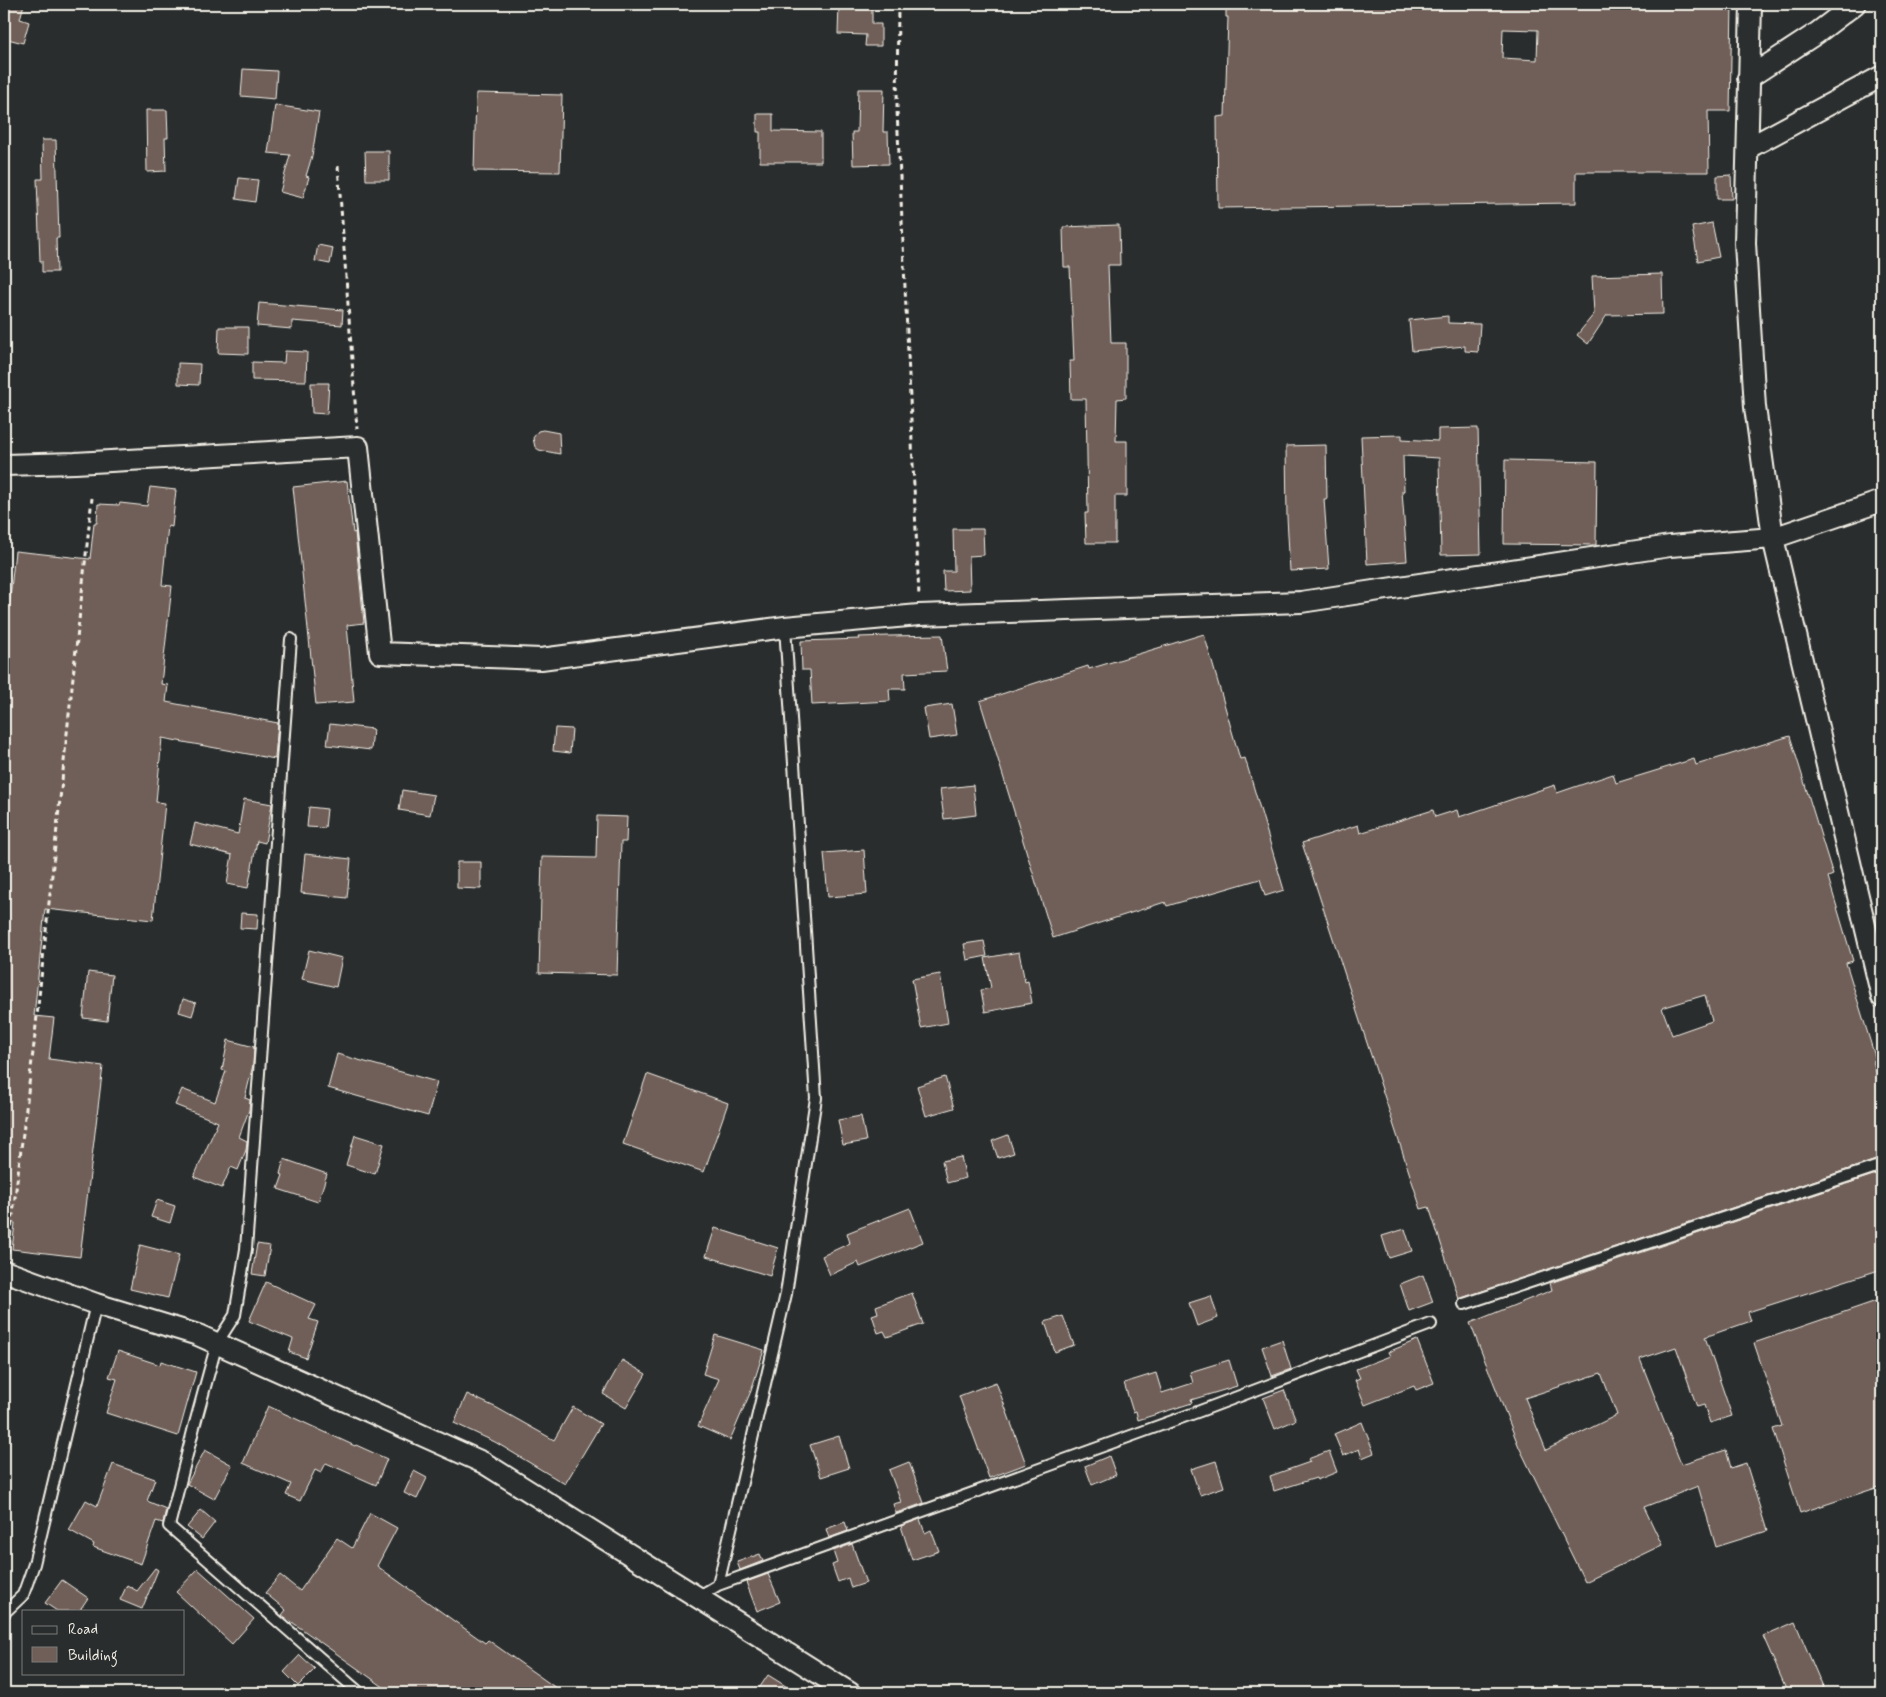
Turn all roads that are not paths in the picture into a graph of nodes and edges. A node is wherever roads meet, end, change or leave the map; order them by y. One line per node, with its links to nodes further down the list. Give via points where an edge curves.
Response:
1 (1752, 4): 4 (street)
2 (1855, 4): 4 (street)
3 (1882, 76): 5 (street)
4 (1748, 78): 5 (street)
5 (1748, 148): 8 (street, via 1745,243 1755,407)
6 (4, 465): 9 (street, via 358,447 380,653 541,659)
7 (1882, 501): 8 (street)
8 (1773, 538): 9 (street, via 1670,546 1301,602 920,615); 11 (street)
9 (785, 627): 18 (lane, via 816,1098 786,1294)
10 (291, 639): 17 (lane, via 246,1249 235,1315)
11 (1882, 997)
12 (1882, 1165): 15 (lane)
13 (5, 1271): 14 (street)
14 (96, 1304): 17 (street); 20 (lane, via 34,1564 23,1595)
15 (1464, 1304)
16 (1431, 1324): 18 (lane)
17 (217, 1343): 19 (street, via 484,1463); 21 (lane, via 170,1526)
18 (718, 1585): 19 (lane)
19 (698, 1597): 22 (street)
20 (4, 1613)
21 (360, 1693)
22 (850, 1693)

